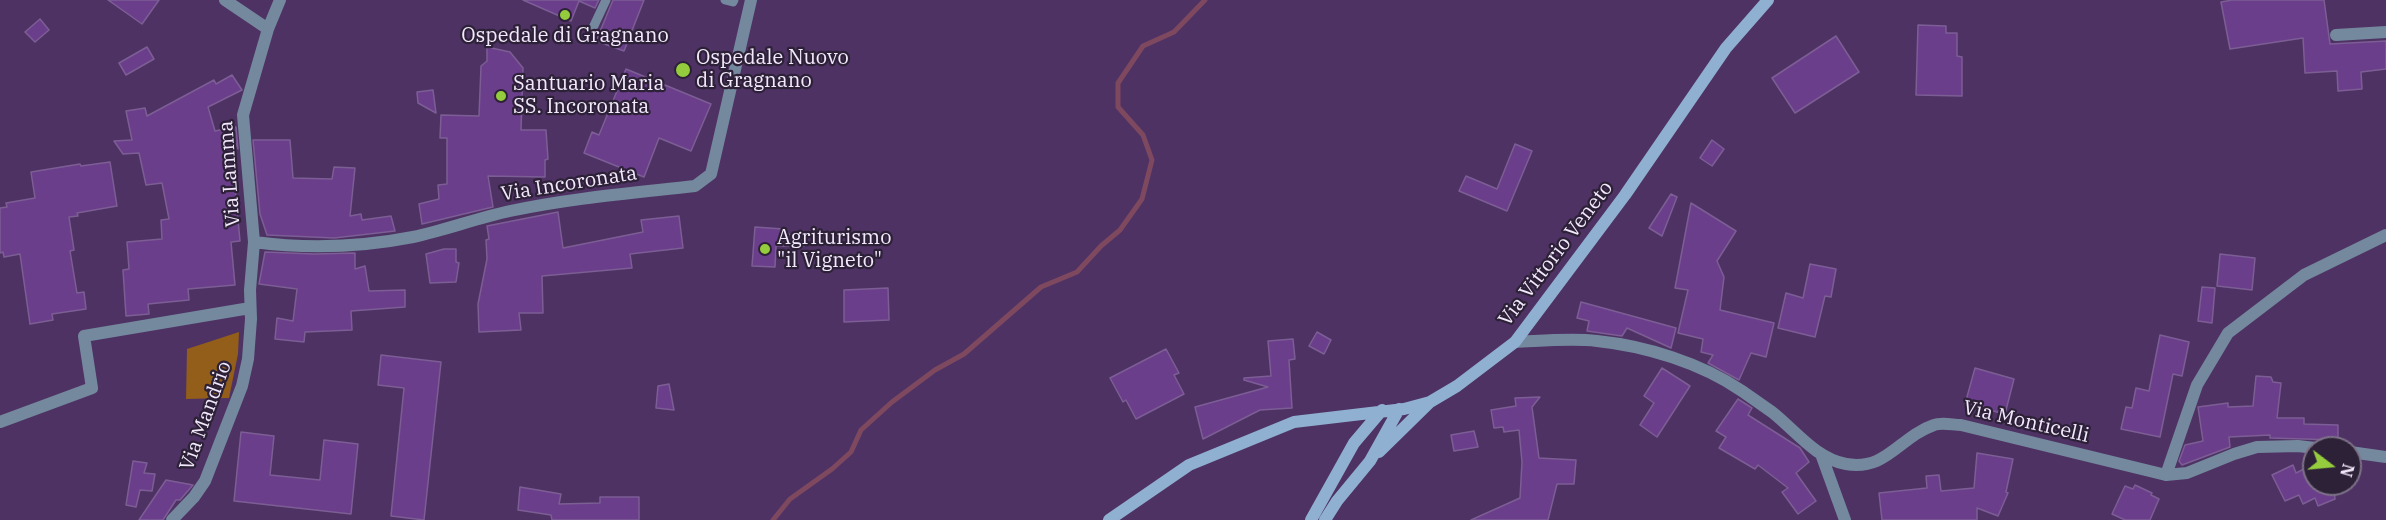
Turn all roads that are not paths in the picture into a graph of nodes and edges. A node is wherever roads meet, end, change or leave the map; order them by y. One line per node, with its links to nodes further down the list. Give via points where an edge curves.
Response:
1 (225, 0): 8 (street)
2 (280, 0): 8 (street, Via Lamma)
3 (606, 0): 9 (lane)
4 (724, 0): 5 (lane)
5 (734, 0)
6 (751, 0): 13 (street, Via Incoronata, via 711,174 695,186 570,199 385,242 313,246)
7 (1768, 0): 15 (street, Via Vittorio Veneto, via 1726,48 1625,195)
8 (268, 28): 13 (street, Via Lamma, via 243,115)
9 (591, 32)
10 (2386, 32): 11 (street)
11 (2336, 35)
12 (2386, 235): 25 (street, via 2304,275 2228,333 2197,385)
13 (254, 242): 14 (street, Via Mandrio)
14 (250, 308): 19 (street, via 84,336 93,388); 26 (street, Via Mandrio, via 248,359 242,386 205,481)
15 (1515, 342): 16 (street, Via Vittorio Veneto); 21 (street, Via Monticelli, via 1594,340 1696,366 1739,389)
16 (1430, 402): 17 (street, Via Vittorio Veneto); 24 (street)
17 (1399, 409): 18 (street, Via Vittorio Veneto); 24 (street)
18 (1382, 410): 27 (street, Via Vittorio Veneto, via 1294,423 1189,465); 28 (street, via 1354,443)
19 (0, 422)
20 (2302, 446): 25 (street, Via Monticelli, via 2257,447 2187,473)
21 (1821, 454): 25 (street, Via Monticelli, via 1864,466 1883,459 1936,424 1961,425); 30 (street)
22 (2362, 454): 23 (street)
23 (2386, 457)
24 (1370, 461): 29 (street)
25 (2166, 475)
26 (172, 520)
27 (1110, 520)
28 (1311, 520)
29 (1325, 520)
30 (1845, 520)

